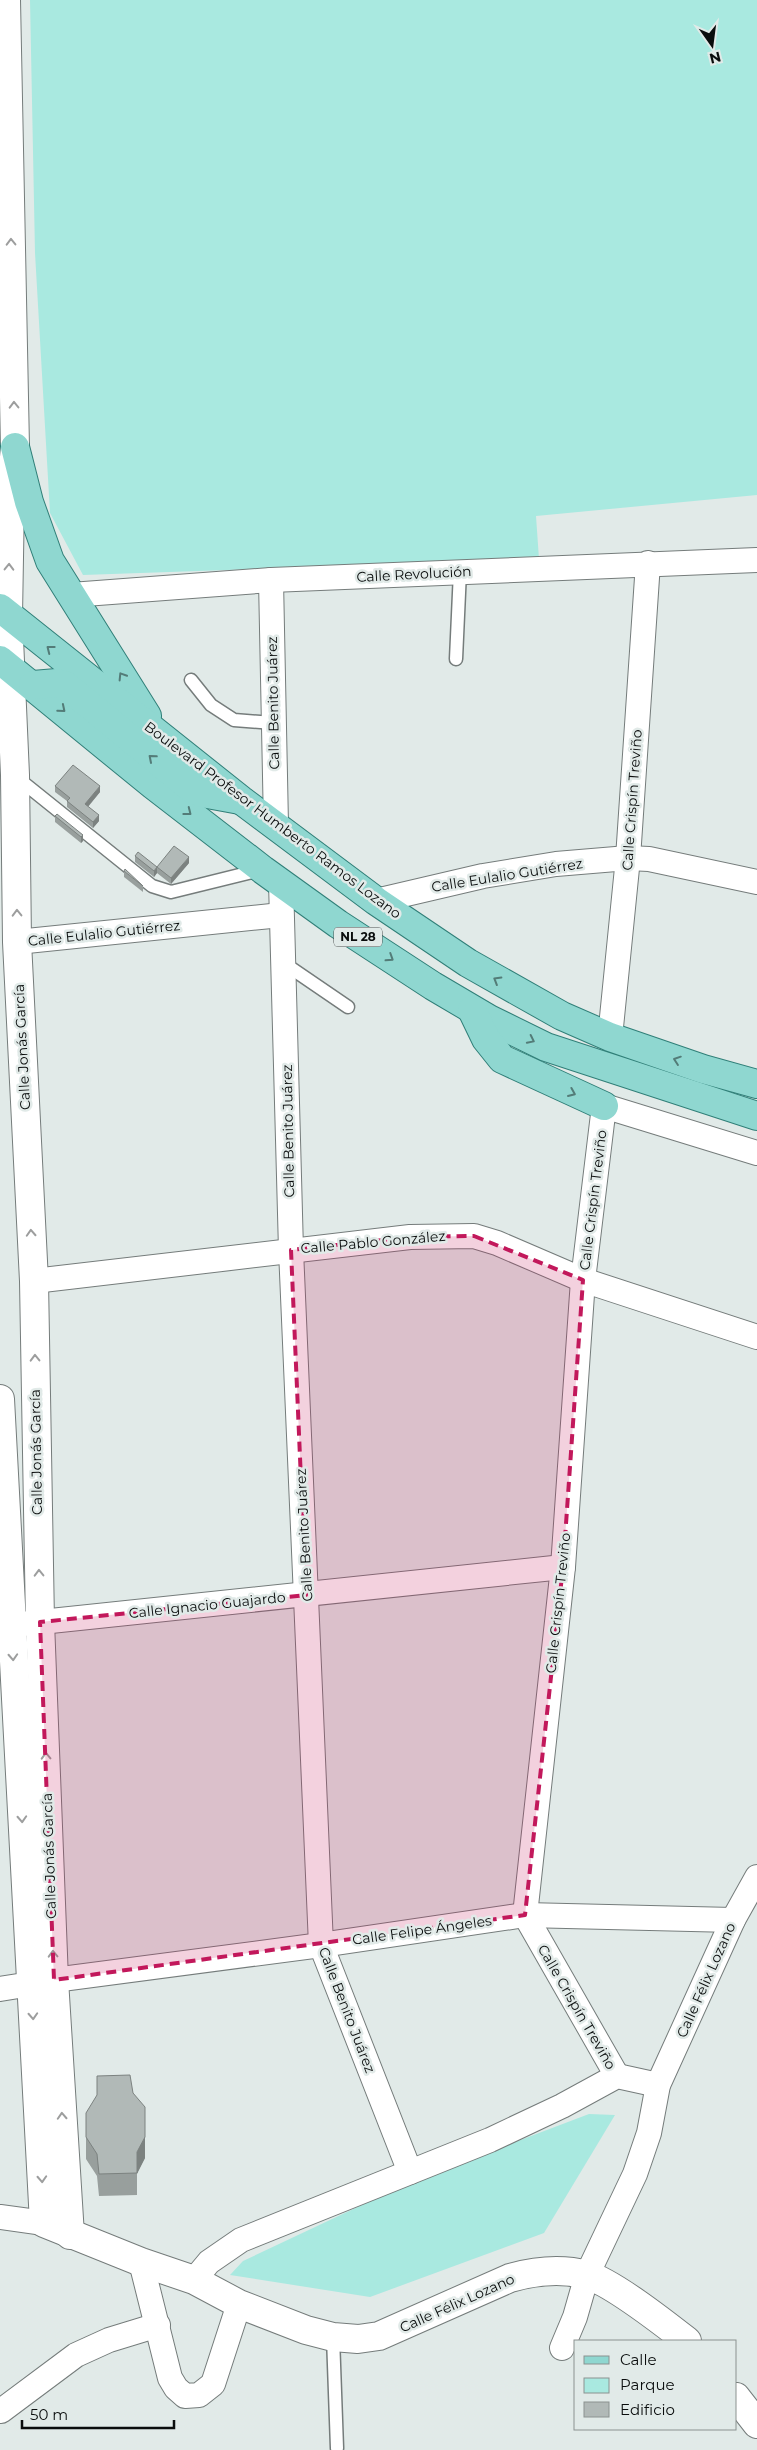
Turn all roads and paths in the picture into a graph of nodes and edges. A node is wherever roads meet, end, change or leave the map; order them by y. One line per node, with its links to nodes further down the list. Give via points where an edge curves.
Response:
1 (6, 0): 2 (street, Calle Jonás García, one-way to 1)
2 (15, 447): 7 (main road, via 41,538); 8 (street, Calle Jonás García, one-way to 2)
3 (757, 560): 4 (street, Calle Revolución)
4 (648, 563): 5 (street, Calle Revolución); 18 (street, Calle Crispín Treviño)
5 (460, 572): 6 (street, Calle Revolución); 9 (lane)
6 (271, 580): 7 (street, Calle Revolución); 13 (street, Calle Benito Juárez)
7 (71, 596): 14 (main road, one-way to 7)
8 (4, 612): 10 (street, Calle Jonás García); 14 (main road, Boulevard Profesor Humberto Ramos Lozano / NL 28, one-way to 8)
9 (456, 658)
10 (5, 664): 12 (main road, NL 28); 15 (street, Calle Jonás García)
11 (191, 680): 13 (lane, via 211,705 234,720)
12 (33, 685): 16 (main road, one-way to 12, via 192,789 65,685); 19 (main road, NL 28, one-way to 19, via 153,785)
13 (273, 723): 17 (street, Calle Benito Juárez)
14 (157, 732): 16 (main road, Boulevard Profesor Humberto Ramos Lozano / NL 28)
15 (15, 775): 19 (lane, via 152,886 162,890 171,892); 23 (street, Calle Jonás García, one-way to 15)
16 (241, 800): 17 (main road, Boulevard Profesor Humberto Ramos Lozano / NL 28)
17 (276, 825): 21 (main road, Boulevard Profesor Humberto Ramos Lozano / NL 28)
18 (628, 858): 20 (street, Calle Eulalio Gutiérrez, via 649,859); 21 (street, Calle Eulalio Gutiérrez, via 556,864 483,876); 27 (street, Calle Crispín Treviño)
19 (279, 880): 21 (main road, via 337,908); 22 (street, Calle Benito Juárez); 26 (main road, NL 28, one-way to 26, via 338,924)
20 (757, 882)
21 (376, 902): 27 (main road, Boulevard Profesor Humberto Ramos Lozano / NL 28, one-way to 21, via 518,992)
22 (281, 915): 23 (street, Calle Eulalio Gutiérrez); 24 (street, Calle Benito Juárez)
23 (17, 942): 36 (street, Calle Jonás García, one-way to 23)
24 (285, 964): 25 (lane); 34 (street, Calle Benito Juárez)
25 (348, 1007)
26 (472, 1010): 31 (main road, one-way to 31, via 486,1039 502,1060); 32 (main road, NL 28, one-way to 32, via 546,1047)
27 (610, 1037): 28 (main road, Boulevard Profesor Humberto Ramos Lozano / NL 28, one-way to 27)
28 (703, 1069): 29 (street); 30 (main road, Boulevard Profesor Humberto Ramos Lozano / NL 28)
29 (757, 1069)
30 (757, 1084)
31 (604, 1106): 33 (street); 35 (street, Calle Crispín Treviño)
32 (757, 1116)
33 (757, 1153)
34 (291, 1250): 35 (street, Calle Pablo González, via 410,1237 474,1236); 36 (street, Calle Pablo González); 40 (street, Calle Benito Juárez)
35 (583, 1280): 37 (street, Calle Pablo González); 39 (street, Calle Crispín Treviño)
36 (34, 1282): 41 (street, Calle Jonás García, one-way to 36)
37 (757, 1337)
38 (0, 1399): 42 (street, Calle Jonás García)
39 (563, 1567): 40 (street, Calle Ignacio Guajardo); 44 (street, Calle Crispín Treviño)
40 (306, 1595): 41 (street, Calle Ignacio Guajardo); 46 (street, Calle Benito Juárez)
41 (40, 1622): 42 (street, Calle Ignacio Guajardo); 47 (street, Calle Jonás García, one-way to 41)
42 (5, 1626): 47 (street, Calle Jonás García, one-way to 47)
43 (757, 1877): 45 (street, Calle Félix Lozano)
44 (525, 1915): 45 (street, Calle Felipe Ángeles); 46 (street, Calle Felipe Ángeles); 49 (street, Calle Crispín Treviño)
45 (733, 1920): 50 (street, Calle Félix Lozano)
46 (321, 1945): 47 (street, Calle Felipe Ángeles); 51 (street, Calle Benito Juárez)
47 (43, 1982): 48 (street, Calle Felipe Ángeles); 53 (street, Calle Jonás García, one-way to 53); 54 (street, Calle Jonás García, one-way to 47)
48 (0, 1989)
49 (616, 2076): 50 (street); 51 (street, via 525,2124)
50 (658, 2085): 56 (street, Calle Félix Lozano, via 649,2133 635,2174)
51 (410, 2172): 57 (street, via 241,2240 209,2262)
52 (0, 2217): 53 (street, Calle Félix Lozano)
53 (44, 2224): 54 (street, Calle Félix Lozano)
54 (70, 2235): 55 (street, Calle Félix Lozano)
55 (141, 2262): 57 (street, Calle Félix Lozano); 59 (street)
56 (587, 2275): 60 (street, Calle Félix Lozano, via 531,2272 485,2288 379,2336 358,2339); 61 (street, via 607,2285); 62 (street)
57 (194, 2280): 58 (street, Calle Félix Lozano)
58 (239, 2304): 59 (street, via 213,2384 191,2397 176,2388 170,2378); 60 (street, Calle Félix Lozano, via 306,2330)
59 (158, 2325): 64 (street, via 109,2340 76,2355)
60 (334, 2337): 66 (lane)
61 (686, 2340)
62 (562, 2348)
63 (737, 2397): 65 (street)
64 (1, 2411)
65 (757, 2424)
66 (337, 2448)

